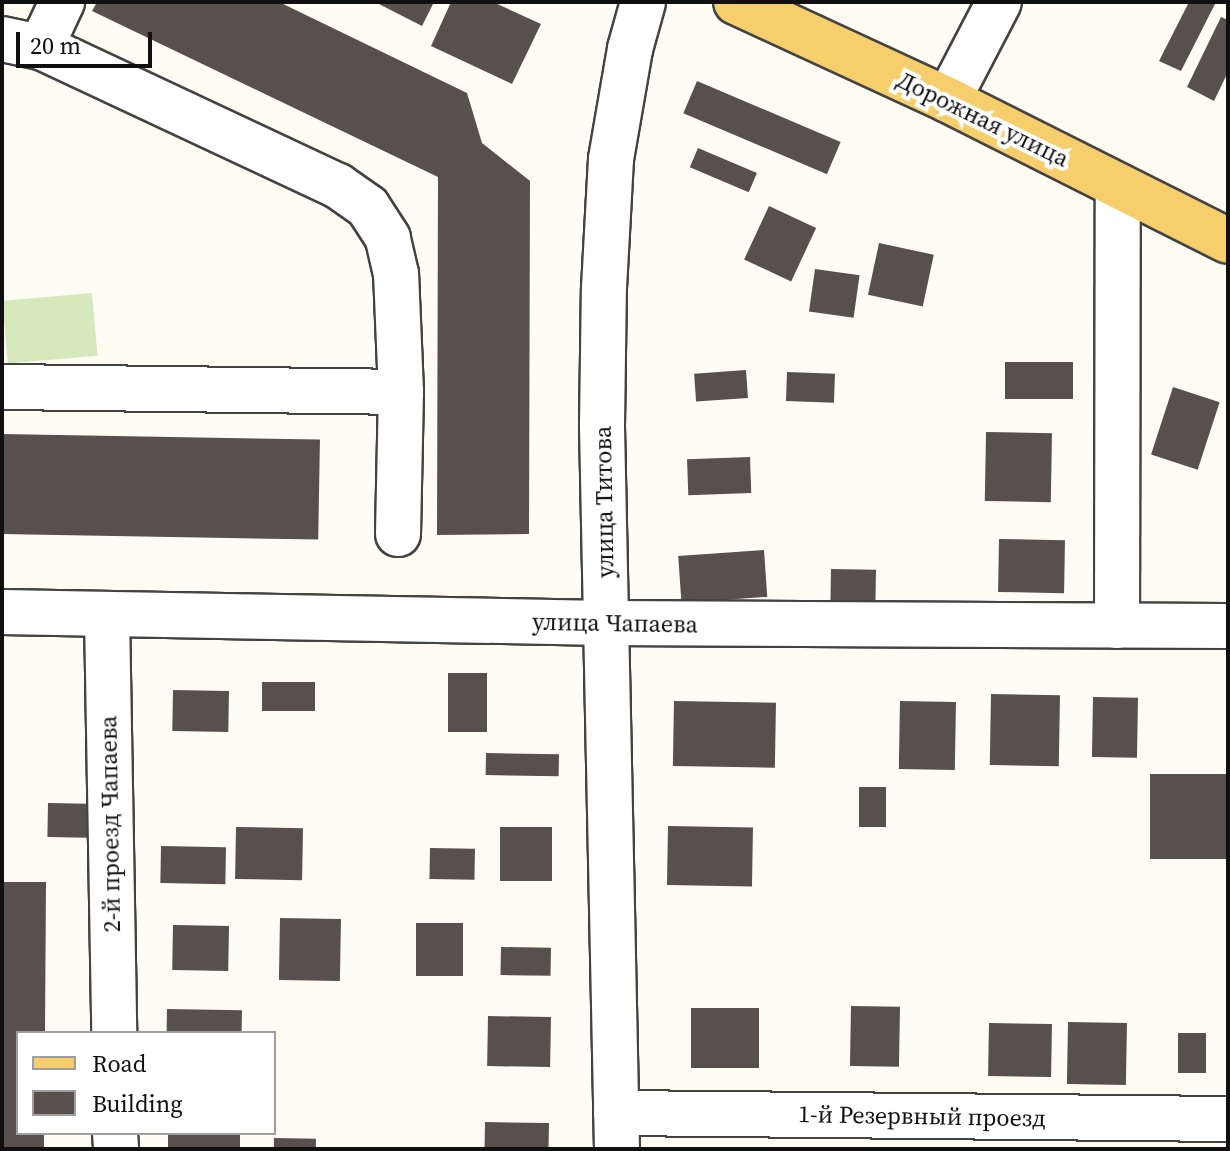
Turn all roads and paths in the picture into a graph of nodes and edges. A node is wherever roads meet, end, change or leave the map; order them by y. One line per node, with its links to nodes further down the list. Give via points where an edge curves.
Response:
1 (62, 2): 5 (street)
2 (643, 2): 14 (street, улица Титова, via 611,159 603,395)
3 (736, 2): 6 (main road, Дорожная улица)
4 (999, 2): 6 (street)
5 (21, 43): 10 (street, via 338,186 368,207 388,238 396,274)
6 (948, 100): 7 (main road, Дорожная улица)
7 (1118, 186): 8 (main road, Дорожная улица); 15 (street)
8 (1228, 241)
9 (2, 387): 10 (street)
10 (401, 392): 11 (street)
11 (398, 534)
12 (2, 612): 13 (street, улица Чапаева)
13 (107, 615): 14 (street, улица Чапаева); 17 (street, 2-й проезд Чапаева)
14 (606, 623): 15 (street, улица Чапаева); 19 (street, улица Титова)
15 (1117, 626): 16 (street, улица Чапаева)
16 (1228, 626)
17 (114, 1031)
18 (1228, 1119): 19 (street, 1-й Резервный проезд)
19 (617, 1131)

